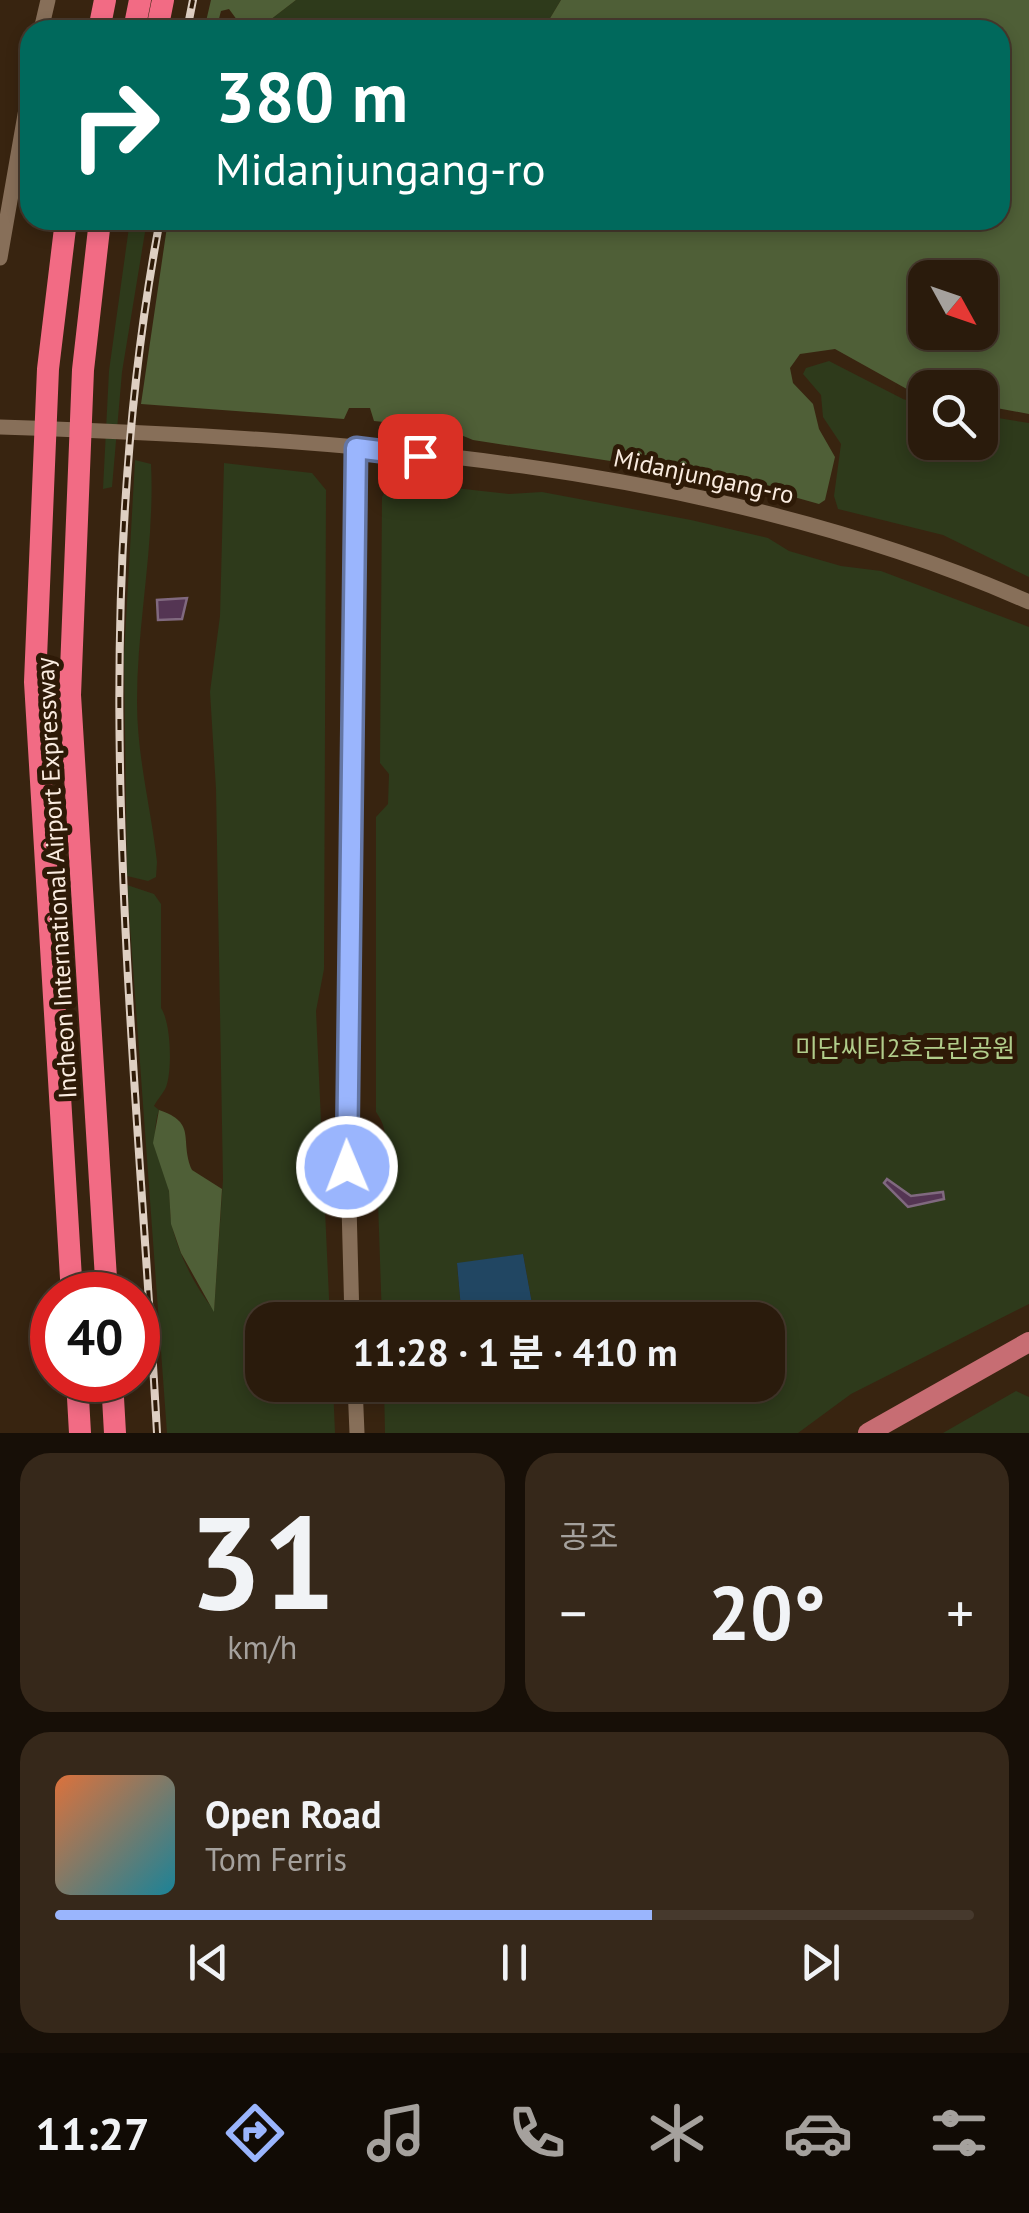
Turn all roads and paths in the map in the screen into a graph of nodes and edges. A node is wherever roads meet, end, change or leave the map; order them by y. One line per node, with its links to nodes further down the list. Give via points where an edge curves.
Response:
1 (20, 143): 4 (street)
2 (65, 230): 8 (highway, Incheon International Airport Expressway, via 40,486 35,682)
3 (99, 230): 9 (highway, Incheon International Airport Expressway, via 84,370 70,695)
4 (0, 258)
5 (0, 427): 6 (street, Midanjungang-ro)
6 (356, 448): 7 (street, Midanjungang-ro, via 717,501 918,559); 10 (street, via 346,1090)
7 (1029, 602)
8 (71, 1272)
9 (106, 1272)
10 (352, 1302)
11 (1029, 1342): 18 (main road)
12 (78, 1402): 15 (highway)
13 (113, 1402): 16 (highway)
14 (356, 1402): 17 (street)
15 (80, 1433)
16 (115, 1433)
17 (357, 1433)
18 (868, 1433)

